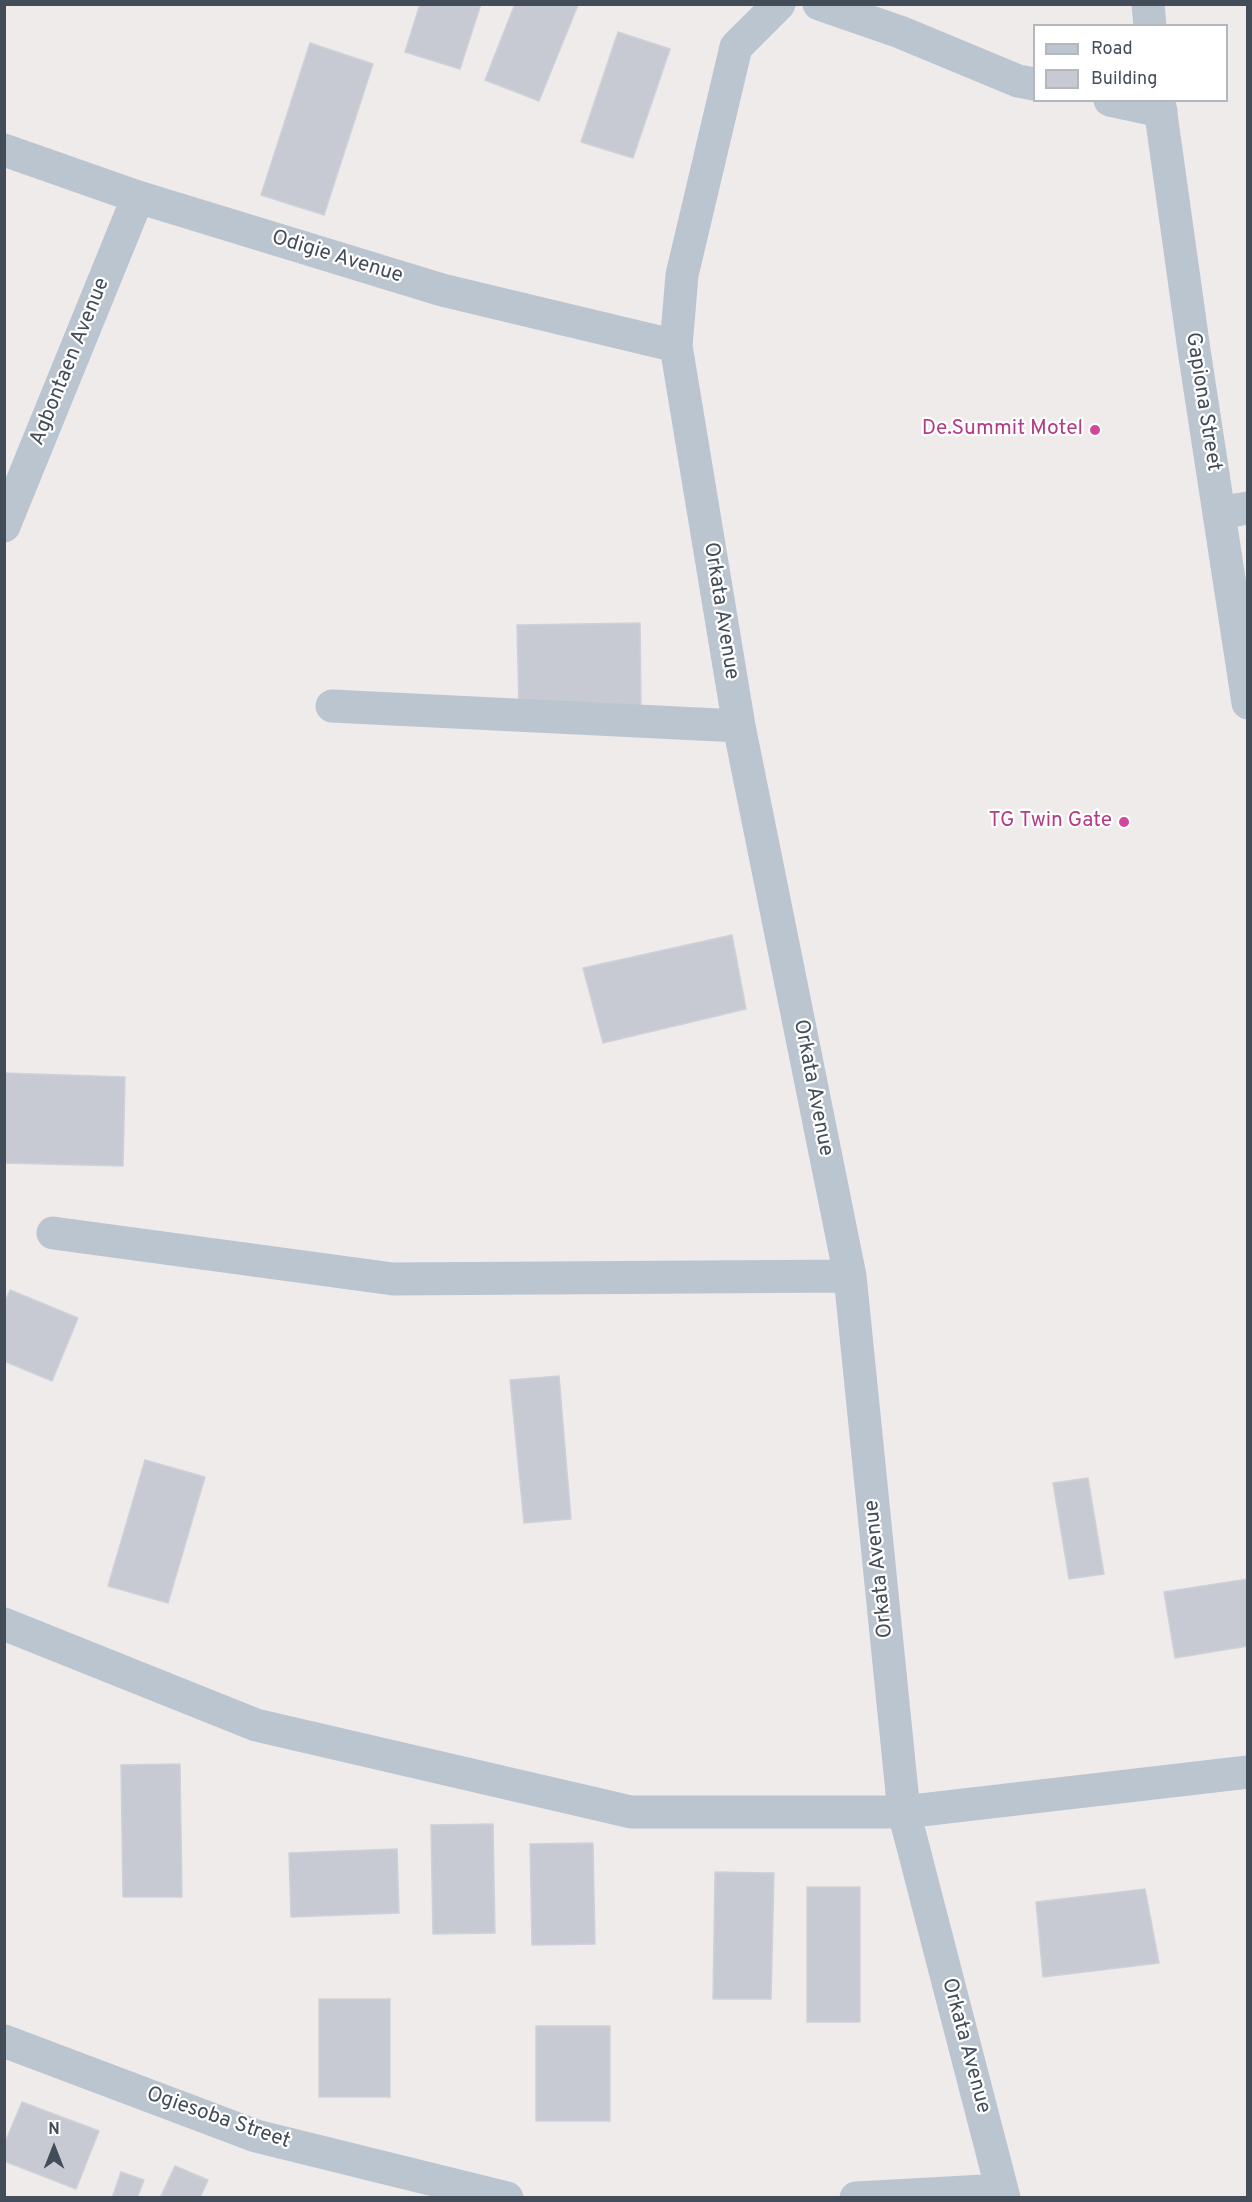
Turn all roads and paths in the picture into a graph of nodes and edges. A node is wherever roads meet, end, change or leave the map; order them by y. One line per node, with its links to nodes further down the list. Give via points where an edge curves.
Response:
1 (779, 4): 10 (street, Orkata Avenue, via 736,47 682,275)
2 (819, 4): 5 (street)
3 (1148, 4): 4 (street)
4 (1150, 24)
5 (1033, 84)
6 (1127, 102): 7 (street)
7 (1160, 106): 11 (street, Gapiona Street)
8 (4, 150): 9 (street, Odigie Avenue)
9 (138, 197): 10 (street, Odigie Avenue, via 442,290); 12 (street, Agbontaen Avenue)
10 (676, 346): 15 (street, Orkata Avenue)
11 (1233, 511): 13 (street, Gapiona Street)
12 (4, 526)
13 (1248, 702)
14 (332, 706): 15 (street)
15 (739, 726): 17 (street, Orkata Avenue)
16 (53, 1233): 17 (street, via 393,1279)
17 (850, 1276): 20 (street, Orkata Avenue)
18 (4, 1624): 20 (street, via 256,1725 632,1812)
19 (1248, 1772): 20 (street)
20 (904, 1812): 22 (street, Orkata Avenue)
21 (4, 2041): 23 (street, Ogiesoba Street, via 256,2136)
22 (1003, 2194): 24 (street)
23 (507, 2198)
24 (856, 2198)

